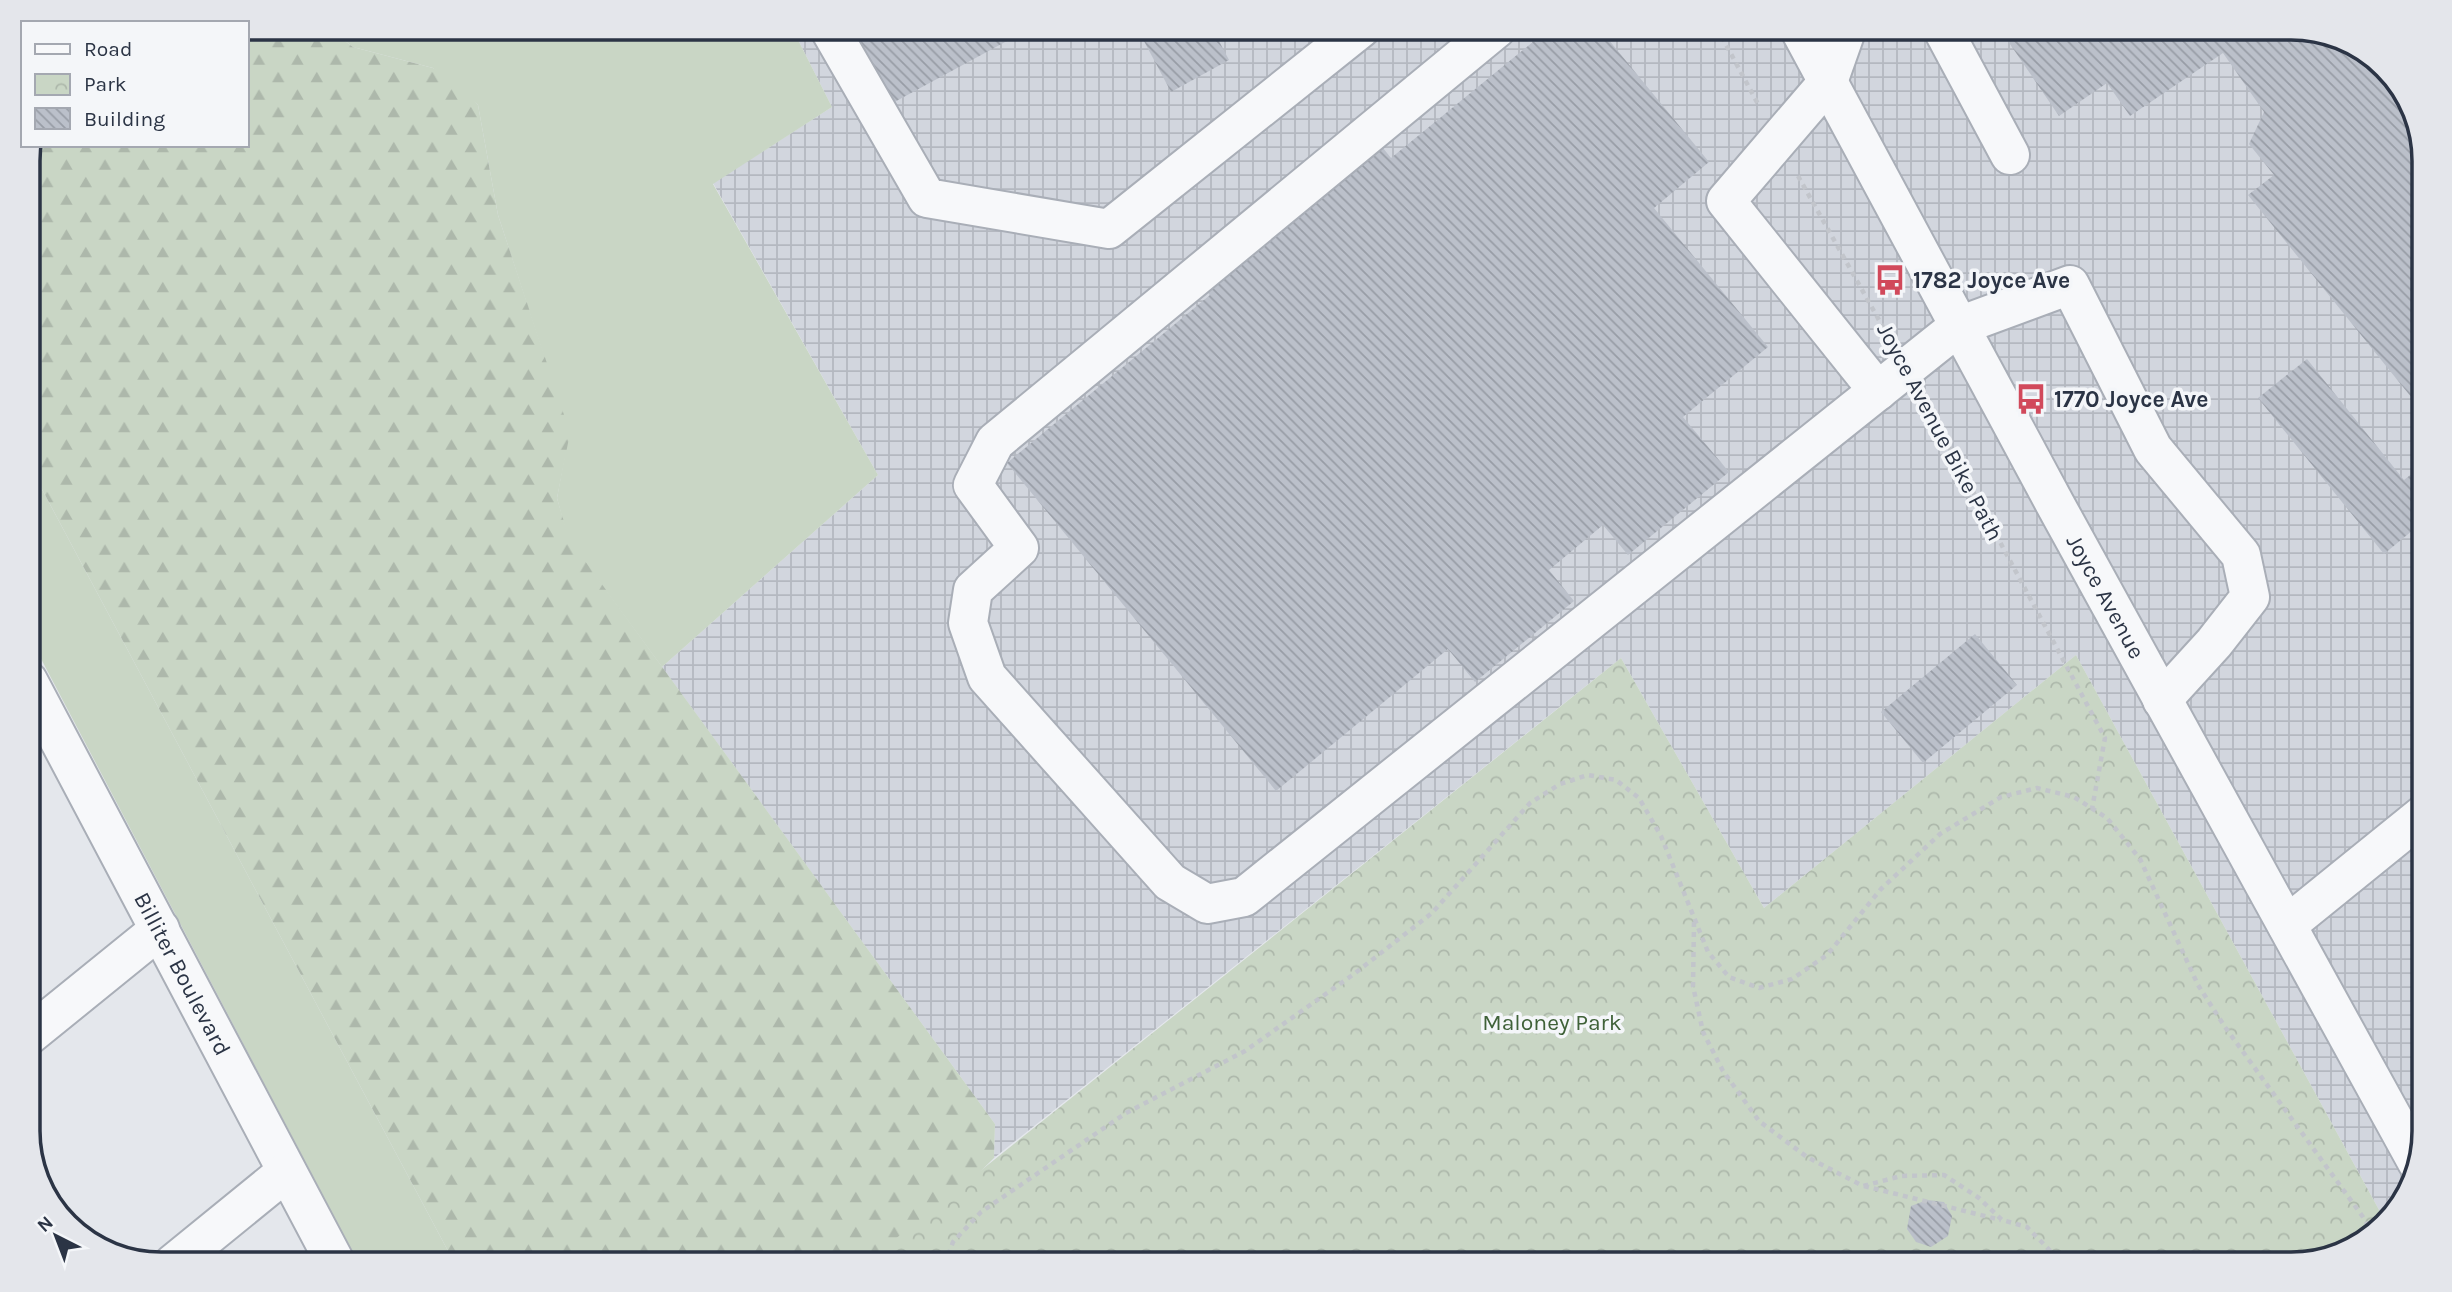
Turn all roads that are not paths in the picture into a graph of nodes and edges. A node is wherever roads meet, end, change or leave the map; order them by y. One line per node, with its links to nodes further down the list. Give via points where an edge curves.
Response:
1 (836, 40): 2 (street, via 927,198 1109,229)
2 (1347, 40)
3 (1482, 40): 10 (street, via 995,442 972,485 1019,548 973,590 968,623 987,677 1170,882 1207,904 1244,897)
4 (1805, 40): 7 (street, Joyce Avenue)
5 (1843, 40): 7 (street)
6 (1948, 40): 8 (street)
7 (1828, 82): 9 (street, Joyce Avenue); 10 (street, via 1726,201)
8 (2010, 155)
9 (1959, 326): 10 (street); 11 (street, Joyce Avenue); 11 (street, via 2070,285 2153,449 2241,555 2250,597)
10 (1892, 379)
11 (2162, 700): 14 (street, Joyce Avenue)
12 (41, 711): 15 (street, Billiter Boulevard)
13 (2412, 824): 14 (street)
14 (2287, 925): 17 (street, Joyce Avenue)
15 (160, 929): 16 (street); 18 (street, Billiter Boulevard)
16 (41, 1025)
17 (2410, 1149)
18 (286, 1172): 19 (street); 20 (street, Billiter Boulevard)
19 (188, 1252)
20 (329, 1252)

